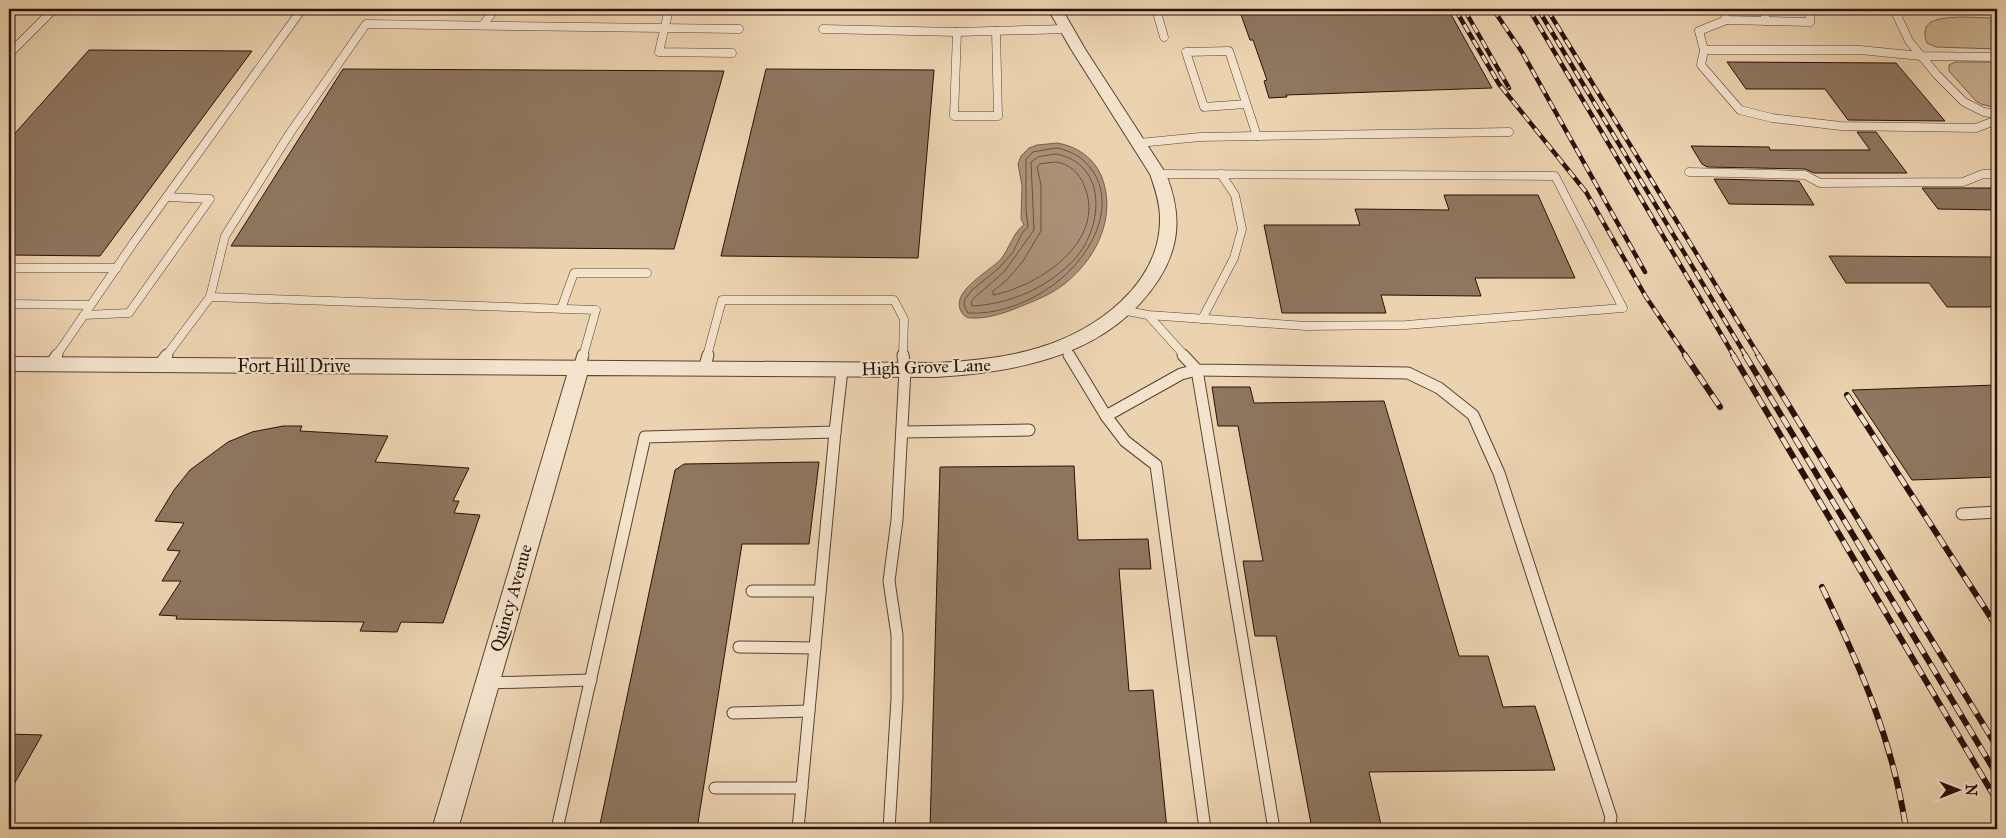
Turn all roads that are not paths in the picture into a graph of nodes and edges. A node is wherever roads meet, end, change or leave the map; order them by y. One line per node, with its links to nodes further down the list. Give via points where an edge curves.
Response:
1 (54, 9): 25 (lane)
2 (302, 9): 38 (lane)
3 (495, 9): 15 (lane)
4 (669, 9): 16 (lane)
5 (1055, 9): 19 (street, High Grove Lane)
6 (1156, 9): 22 (lane)
7 (1724, 9): 13 (lane)
8 (1765, 9): 14 (lane)
9 (1822, 9): 14 (lane, via 1810,10 1810,22)
10 (1894, 9): 26 (lane, via 1908,41)
11 (1910, 9): 12 (lane)
12 (1997, 10)
13 (1726, 20): 14 (lane); 23 (lane, via 1699,30)
14 (1765, 21)
15 (483, 26): 16 (lane); 42 (lane, via 366,24 290,134 226,236)
16 (665, 28): 17 (lane); 24 (lane, via 659,52)
17 (738, 29)
18 (823, 29): 21 (lane)
19 (1066, 29): 20 (lane); 33 (street, High Grove Lane)
20 (996, 31): 21 (lane); 21 (lane, via 998,116 954,116)
21 (957, 32)
22 (1164, 37)
23 (1704, 50): 26 (lane, via 1860,50); 30 (lane, via 1701,65 1740,110 1772,118 1841,126 1976,128)
24 (732, 53)
25 (9, 54)
26 (1921, 56): 27 (lane); 29 (lane, via 1964,102 1984,112)
27 (1997, 57)
28 (1246, 104): 28 (lane, via 1229,51 1186,52 1204,107); 32 (lane)
29 (1997, 114)
30 (1997, 120)
31 (1509, 132): 32 (lane)
32 (1257, 136): 33 (lane)
33 (1139, 143): 35 (street, High Grove Lane)
34 (1690, 172): 37 (lane, via 1805,175 1820,183 1963,182 1983,174)
35 (1158, 174): 36 (lane); 46 (street, High Grove Lane, via 1168,204 1165,246 1146,285)
36 (1221, 174): 49 (lane, via 1235,195 1242,229 1234,258); 49 (lane, via 1555,176 1623,308 1406,325 1306,326)
37 (1997, 174)
38 (167, 197): 40 (lane); 47 (lane, via 210,198 130,314)
39 (9, 268): 40 (lane)
40 (117, 268): 44 (lane)
41 (647, 273): 45 (lane, via 574,273)
42 (210, 297): 45 (lane); 53 (lane)
43 (9, 304): 44 (lane)
44 (90, 305): 47 (lane)
45 (560, 309): 54 (lane, via 596,310)
46 (1122, 310): 48 (lane); 50 (street, High Grove Lane, via 1091,333)
47 (84, 315): 52 (lane)
48 (1148, 316): 49 (lane); 58 (lane)
49 (1202, 319)
50 (1064, 346): 57 (street, High Grove Lane, via 1042,355 986,367); 59 (lane)
51 (9, 364): 52 (street, Fort Hill Drive)
52 (52, 364): 53 (street, Fort Hill Drive)
53 (159, 365): 54 (street, Fort Hill Drive)
54 (579, 368): 55 (street, High Grove Lane); 70 (street, Quincy Avenue)
55 (704, 369): 56 (street, High Grove Lane); 57 (lane, via 722,300 894,300 904,319 902,346)
56 (842, 370): 57 (street, High Grove Lane); 61 (lane)
57 (905, 370): 62 (lane)
58 (1197, 370): 59 (lane, via 1181,374); 80 (lane); 81 (lane, via 1408,373 1440,388 1473,415 1500,473 1611,817)
59 (1106, 416): 79 (lane, via 1125,442 1156,465)
60 (1029, 430): 62 (lane)
61 (835, 432): 66 (lane); 69 (lane, via 645,437)
62 (902, 432): 78 (lane, via 897,520 889,581 897,634 897,671)
63 (1997, 512): 64 (lane)
64 (1962, 514)
65 (752, 591): 66 (lane)
66 (820, 591): 68 (lane)
67 (739, 647): 68 (lane)
68 (815, 648): 71 (lane)
69 (592, 680): 70 (lane); 76 (lane)
70 (487, 683): 75 (street, Quincy Avenue)
71 (809, 711): 72 (lane); 74 (lane)
72 (733, 713)
73 (715, 788): 74 (lane)
74 (802, 788): 77 (lane)
75 (445, 829)
76 (557, 829)
77 (798, 829)
78 (888, 829)
79 (1205, 829)
80 (1274, 829)
81 (1609, 829)

